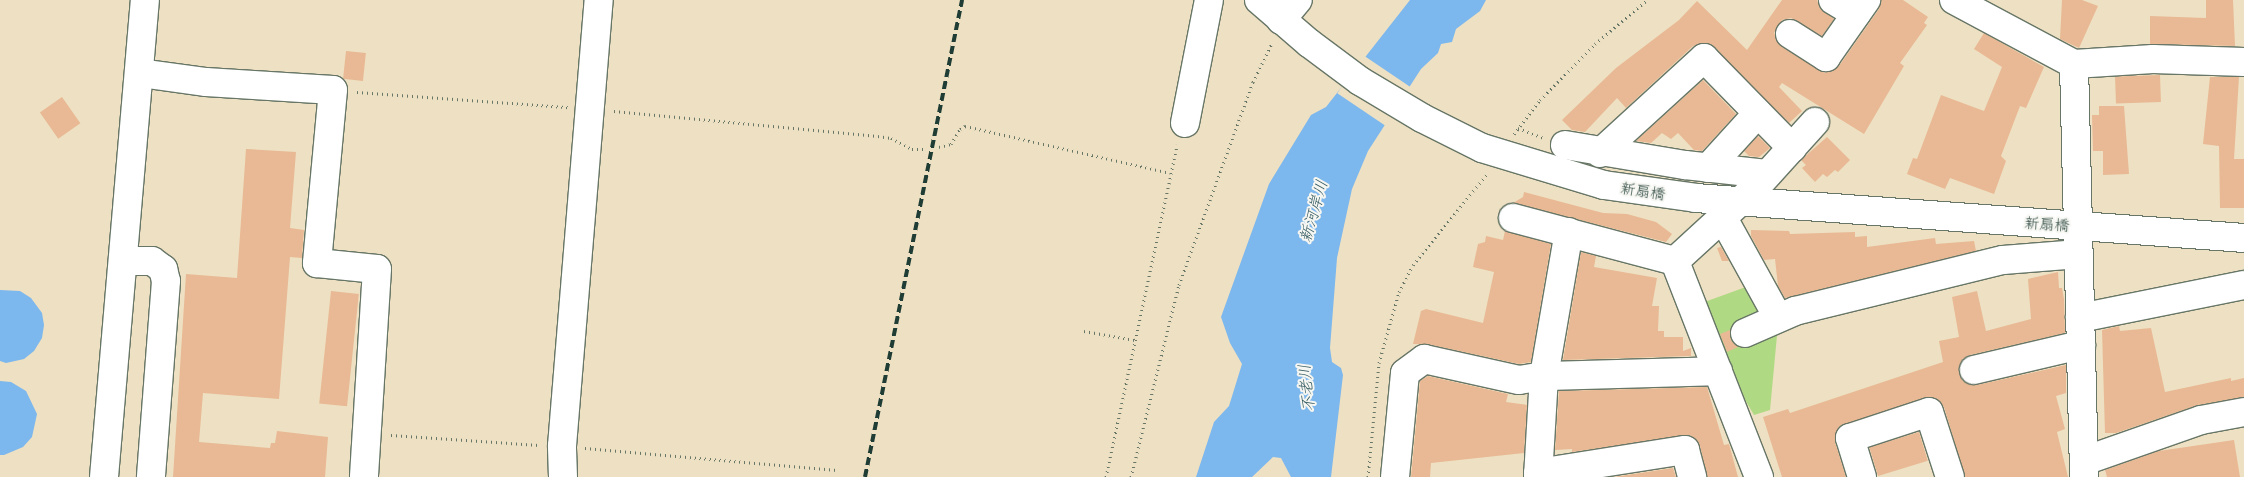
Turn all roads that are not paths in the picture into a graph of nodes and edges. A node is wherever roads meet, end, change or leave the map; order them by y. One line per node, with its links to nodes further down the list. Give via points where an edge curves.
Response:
1 (145, 0): 12 (street)
2 (599, 0): 43 (street, via 562,446)
3 (1209, 0): 15 (street)
4 (1260, 0): 8 (street, 新扇橋)
5 (1833, 0): 7 (street)
6 (1954, 0): 11 (street)
7 (1861, 7): 9 (street, via 1826,56)
8 (1285, 19): 21 (street, 新扇橋, via 1309,43 1389,100 1491,151 1604,185)
9 (1790, 34)
10 (2244, 62): 11 (street, via 2153,59)
11 (2074, 64): 23 (street)
12 (140, 73): 27 (street); 42 (street, via 206,82 333,90 316,263 377,269)
13 (1758, 113): 17 (street); 18 (street, via 1704,58); 19 (street)
14 (1815, 122): 17 (street)
15 (1185, 123)
16 (1556, 142): 18 (street)
17 (1792, 148): 20 (street)
18 (1600, 153): 19 (street)
19 (1708, 168): 20 (street)
20 (1767, 174): 21 (street)
21 (1731, 209): 23 (street, 新扇橋); 28 (street); 30 (street)
22 (1513, 218): 24 (street)
23 (2078, 226): 25 (street, 新扇橋); 26 (street)
24 (1569, 232): 28 (street); 36 (street)
25 (2244, 238)
26 (2078, 254): 30 (street, via 2003,260); 31 (street)
27 (123, 261): 40 (street); 41 (street, via 152,261 162,269 166,281)
28 (1675, 261): 35 (street)
29 (2244, 284): 31 (street)
30 (1777, 316): 32 (street)
31 (2080, 318): 33 (street)
32 (1745, 333)
33 (2081, 345): 34 (street); 38 (street)
34 (1974, 370)
35 (1718, 371): 36 (street); 46 (street)
36 (1544, 376): 39 (street); 44 (street, via 1519,380 1424,359 1405,373)
37 (2244, 412): 38 (street, via 2201,420)
38 (2084, 469)
39 (1538, 475): 45 (street, via 1684,450)
40 (104, 477)
41 (151, 477)
42 (364, 477)
43 (563, 477)
44 (1395, 477)
45 (1692, 477)
46 (1759, 477)
47 (1862, 477): 48 (street, via 1850,438 1929,412)
48 (1950, 477)

